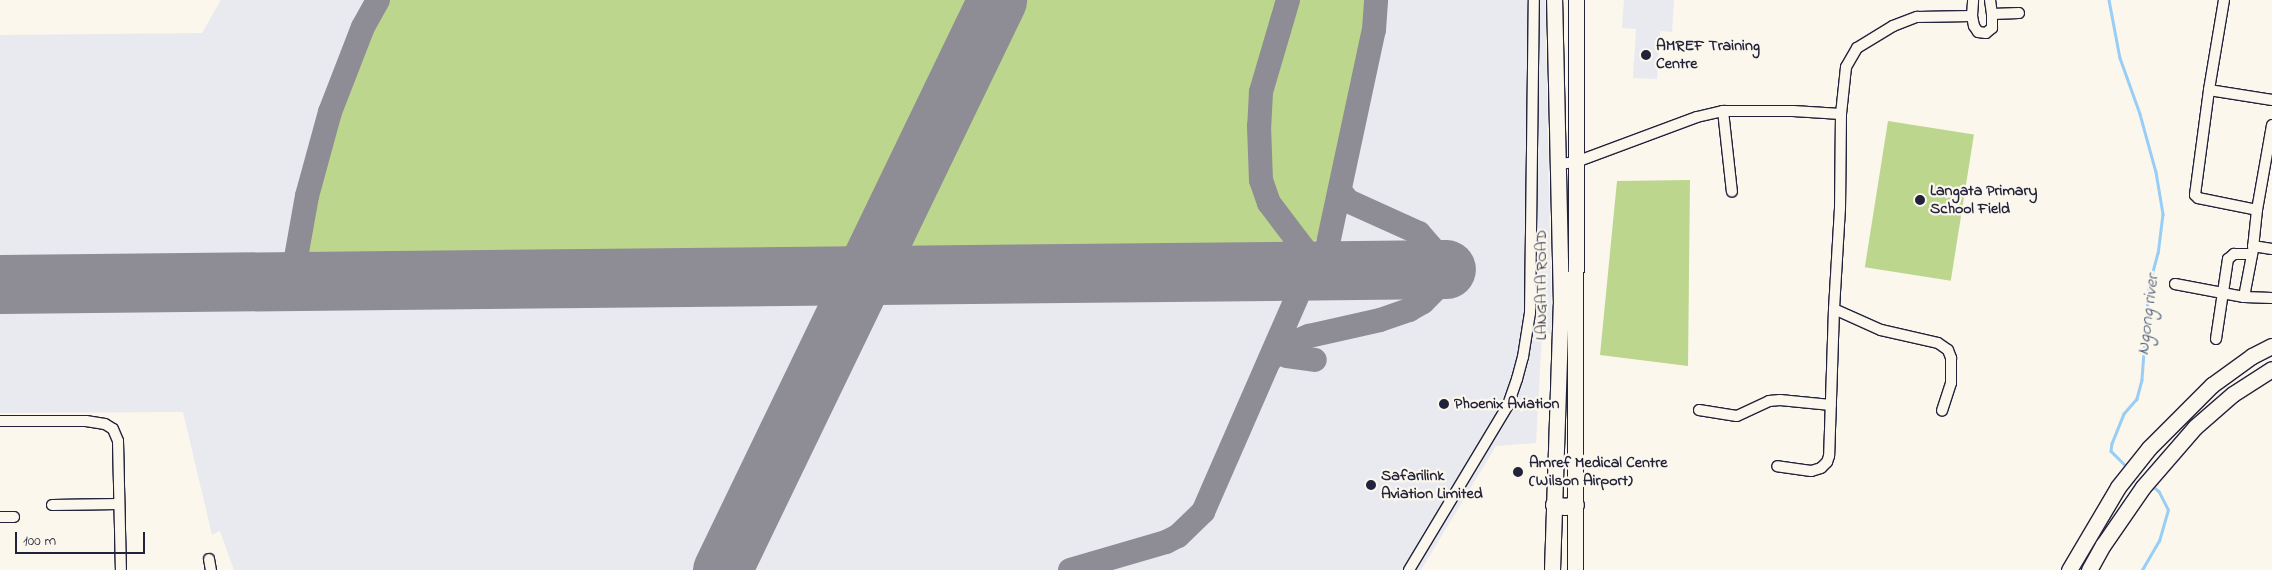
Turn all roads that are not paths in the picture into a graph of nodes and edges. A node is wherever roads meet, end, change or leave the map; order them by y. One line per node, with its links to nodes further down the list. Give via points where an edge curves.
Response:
1 (1534, 0): 41 (street, via 1530,294 1518,380 1508,405)
2 (1554, 0): 16 (main road, LANGATA ROAD)
3 (1576, 0): 15 (main road, LANGATA ROAD)
4 (1973, 0): 9 (street)
5 (1990, 0): 8 (street)
6 (2224, 0): 10 (street)
7 (2019, 13): 8 (street)
8 (1992, 14): 9 (street, via 1992,28 1986,33 1978,32)
9 (1972, 16): 13 (street, via 1917,17 1893,26 1857,48 1846,67)
10 (2209, 90): 11 (street); 18 (street, via 2195,195)
11 (2272, 100)
12 (1723, 111): 13 (street); 15 (street, via 1697,117); 17 (street)
13 (1841, 114): 25 (street)
14 (2272, 125): 18 (street)
15 (1576, 162): 16 (street); 37 (main road, LANGATA ROAD)
16 (1558, 164): 36 (main road, LANGATA ROAD, via 1561,304)
17 (1732, 192)
18 (2256, 210): 20 (street)
19 (2272, 249): 20 (street)
20 (2252, 250): 22 (street, via 2228,258); 23 (street)
21 (2175, 284): 22 (street)
22 (2223, 293): 23 (street); 26 (street)
23 (2244, 296): 24 (street)
24 (2272, 298)
25 (1834, 309): 29 (street); 31 (street, via 1881,330 1938,343 1948,350 1951,383)
26 (2216, 339)
27 (2272, 346): 44 (main road, via 2252,356 2212,385 2173,422 2132,469 2098,518)
28 (2272, 369): 45 (main road, via 2232,394 2195,427 2147,481)
29 (1831, 405): 30 (street, via 1780,400 1737,416); 33 (street, via 1827,462 1811,471)
30 (1700, 410)
31 (1942, 411)
32 (0, 422): 34 (street, via 86,421 114,429 118,441)
33 (1777, 466)
34 (119, 504): 35 (street); 40 (street)
35 (52, 505)
36 (1554, 505): 37 (main road); 42 (main road, LANGATA ROAD)
37 (1576, 505): 43 (main road, LANGATA ROAD)
38 (0, 517): 39 (street)
39 (14, 517)
40 (121, 570)
41 (1409, 570)
42 (1552, 570)
43 (1575, 570)
44 (2069, 570)
45 (2089, 570)

